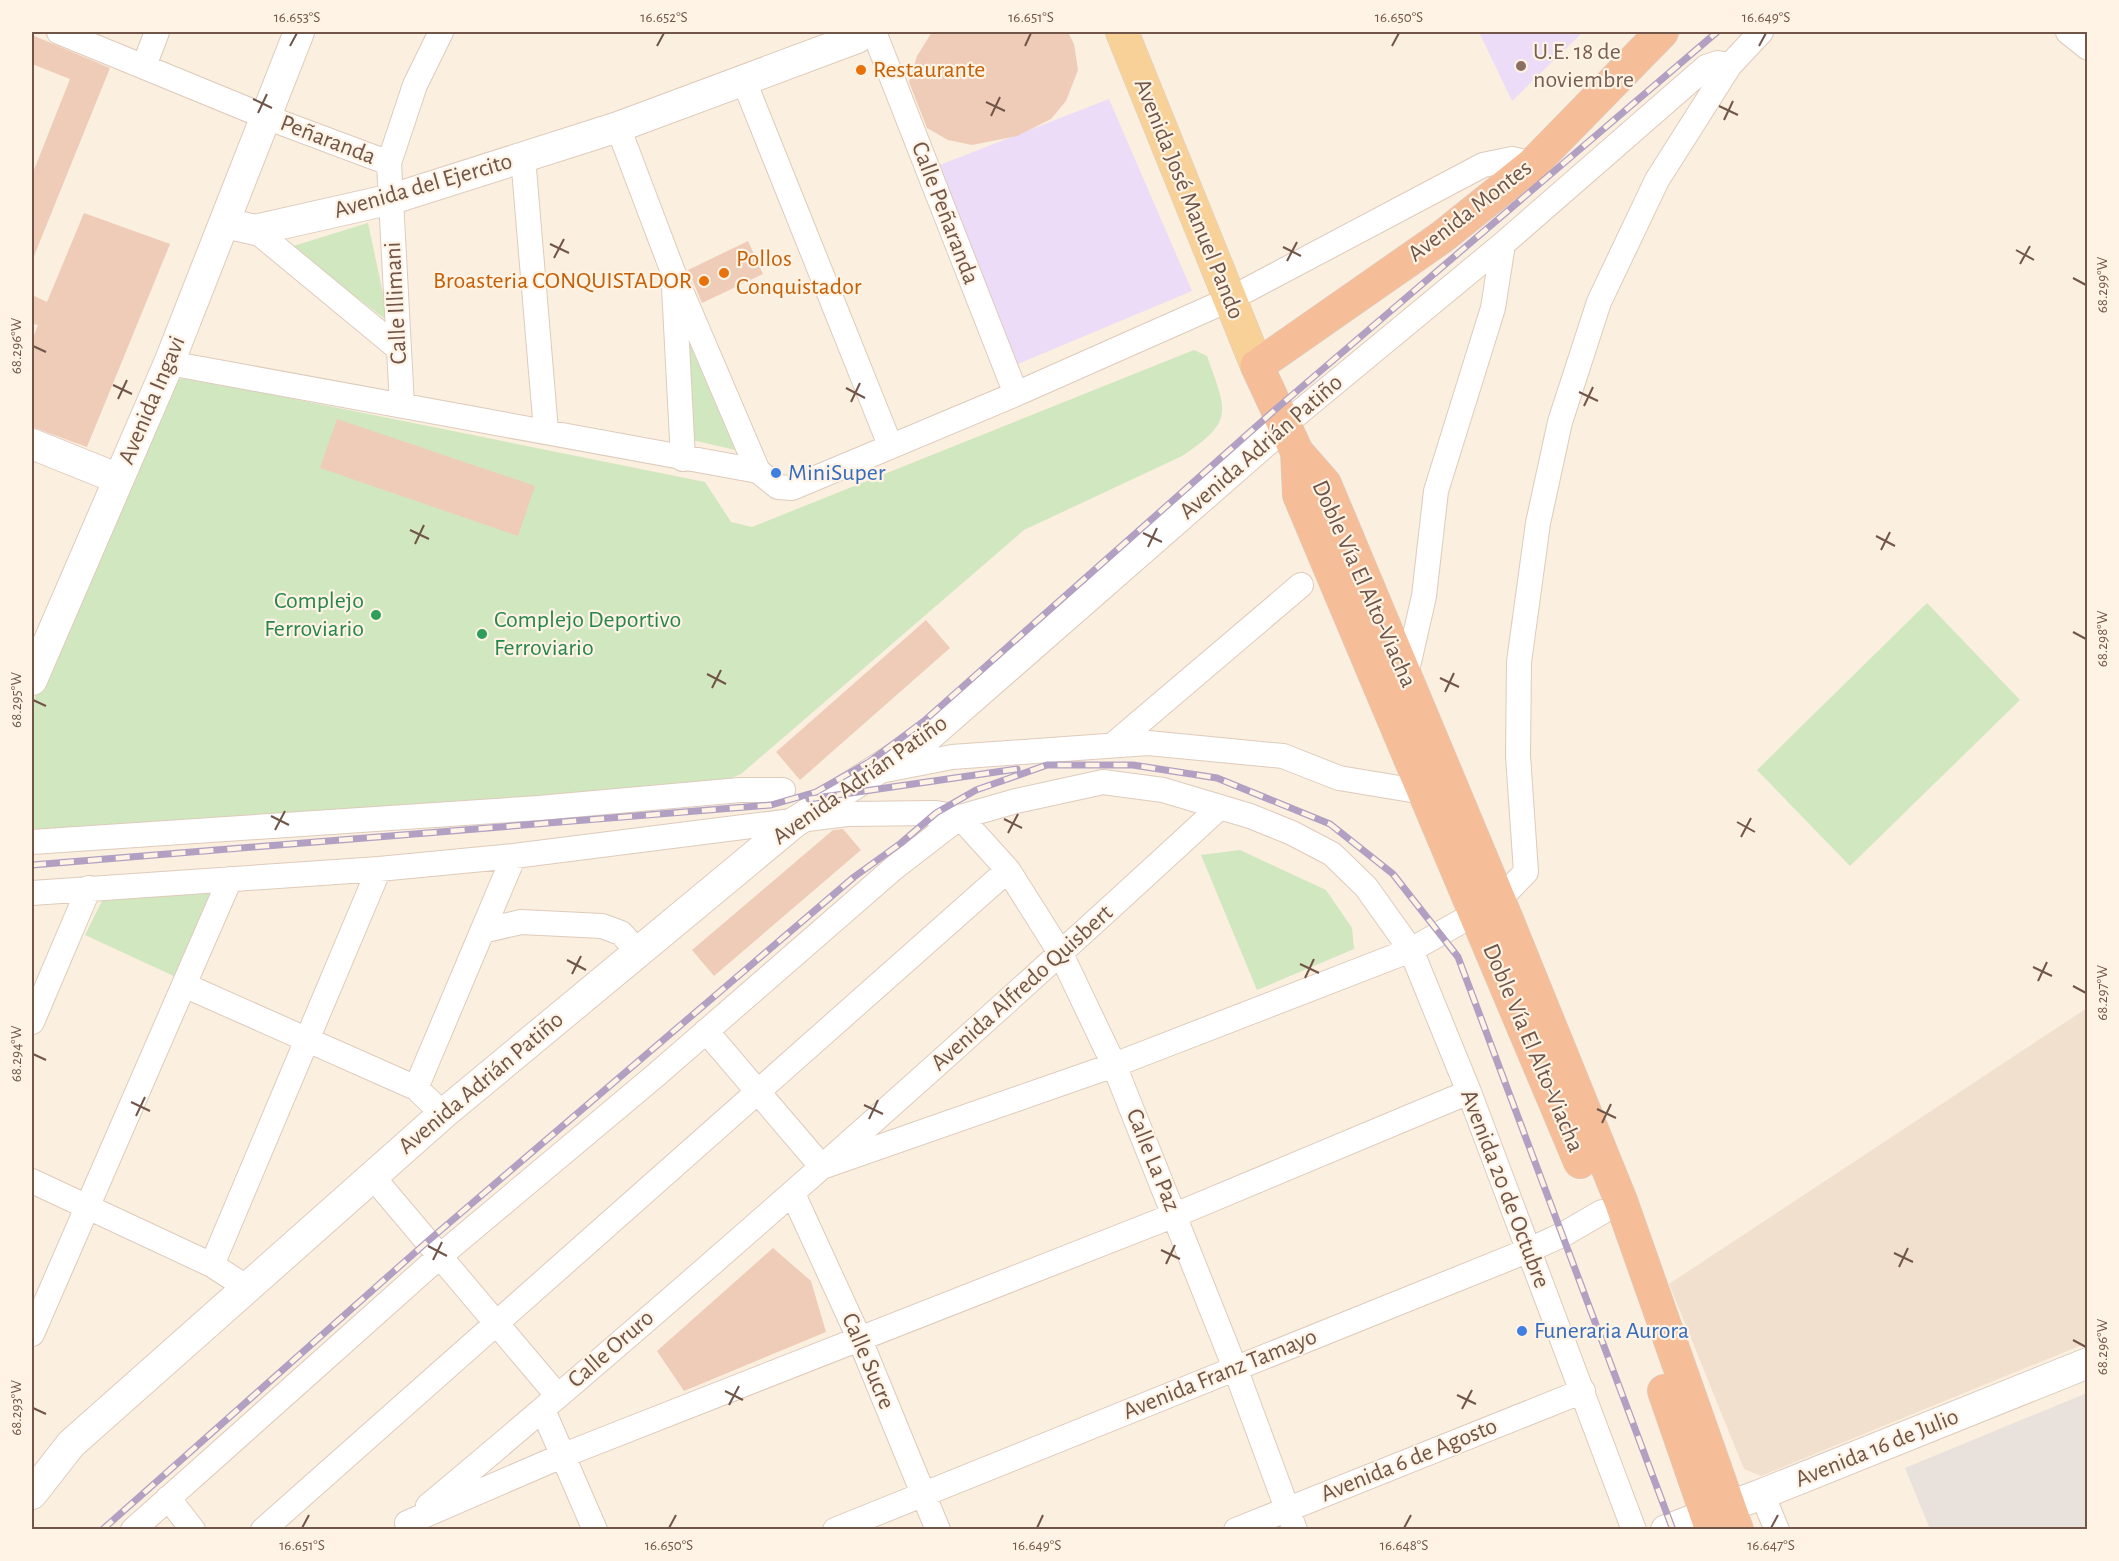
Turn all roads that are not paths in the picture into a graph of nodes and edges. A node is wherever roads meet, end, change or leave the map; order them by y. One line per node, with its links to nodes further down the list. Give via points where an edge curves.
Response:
1 (59, 32): 12 (street, Peñaranda)
2 (157, 32): 12 (street)
3 (299, 32): 14 (street, Avenida Ingavi)
4 (441, 32): 17 (street, Calle Illimani, via 415,85)
5 (1122, 32): 24 (main road, Avenida José Manuel Pando)
6 (1662, 32): 18 (highway, Avenida Montes)
7 (1761, 32): 11 (street)
8 (2068, 32): 10 (street)
9 (865, 33): 13 (street, Avenida del Ejercito); 28 (street, Calle Peñaranda)
10 (2088, 48)
11 (1730, 65): 22 (street, Avenida Adrián Patiño, via 1706,67); 54 (street, via 1657,180 1599,303 1560,422 1538,522 1519,662 1518,756 1526,872)
12 (144, 66): 14 (street, Peñaranda)
13 (744, 81): 15 (street, Avenida del Ejercito); 33 (street)
14 (266, 117): 17 (street, Peñaranda); 20 (street, Avenida Ingavi)
15 (618, 127): 16 (street, Avenida del Ejercito); 23 (street)
16 (523, 157): 19 (street, Avenida del Ejercito); 30 (street)
17 (389, 163): 19 (street, Calle Illimani)
18 (1533, 164): 24 (street, via 1512,159 1483,165); 27 (highway, Avenida Montes, via 1442,237)
19 (392, 199): 21 (street, Avenida del Ejercito); 25 (street, Calle Illimani, via 391,244)
20 (225, 223): 21 (street, Avenida del Ejercito); 26 (street, Avenida Ingavi)
21 (255, 230): 25 (street)
22 (1503, 244): 31 (street, Avenida Adrián Patiño); 38 (street, via 1494,308 1436,491 1424,596)
23 (673, 272): 34 (street); 35 (street)
24 (1228, 300): 27 (main road, Avenida José Manuel Pando); 28 (street)
25 (399, 349): 29 (street, Calle Illimani)
26 (169, 363): 29 (street); 36 (street, Avenida Ingavi)
27 (1257, 366): 31 (highway)
28 (1016, 394): 33 (street)
29 (402, 405): 30 (street)
30 (546, 431): 34 (street)
31 (1290, 439): 38 (highway, Doble Vía El Alto-Viacha, via 1325,484); 41 (street, Avenida Adrián Patiño, via 925,739); 43 (highway, Doble Vía El Alto-Viacha, via 1299,495)
32 (32, 444): 36 (street)
33 (890, 445): 35 (street, via 792,488 777,487)
34 (683, 459): 35 (street)
35 (758, 471)
36 (119, 479): 39 (street, Avenida Ingavi)
37 (1301, 585): 40 (street)
38 (1406, 675): 54 (highway, Doble Vía El Alto-Viacha)
39 (32, 680)
40 (1114, 744): 41 (street, via 952,757); 43 (street, via 1272,754 1339,778)
41 (872, 773): 46 (street, Avenida Adrián Patiño)
42 (783, 790): 47 (street)
43 (1423, 792): 54 (highway, Doble Vía El Alto-Viacha)
44 (1220, 807): 45 (street, Avenida 20 de Octubre, via 1163,790 1103,782); 56 (street, Avenida 20 de Octubre, via 1292,833 1332,854 1366,887); 58 (street, Avenida Alfredo Quisbert)
45 (960, 817): 46 (street, via 936,813 847,814); 50 (street, Calle La Paz); 61 (street, via 894,868)
46 (795, 822): 48 (street); 57 (street, Avenida Adrián Patiño)
47 (32, 842)
48 (514, 856): 49 (street); 55 (street)
49 (379, 869): 51 (street); 62 (street)
50 (1008, 870): 58 (street, Calle La Paz); 66 (street)
51 (230, 879): 52 (street); 59 (street)
52 (89, 888): 53 (street); 60 (street)
53 (32, 893)
54 (1488, 906): 56 (street); 73 (highway, Doble Vía El Alto-Viacha); 92 (highway, Doble Vía El Alto-Viacha, via 1621,1201)
55 (482, 931): 57 (street, via 522,922 602,926 621,933); 64 (street)
56 (1411, 950): 63 (street); 65 (street, Avenida 20 de Octubre)
57 (638, 952): 67 (street, Avenida Adrián Patiño)
58 (1061, 954): 63 (street, Calle La Paz); 68 (street, Avenida Alfredo Quisbert)
59 (184, 985): 62 (street); 72 (street)
60 (32, 1022)
61 (706, 1031): 66 (street); 76 (street)
62 (308, 1040): 64 (street); 77 (street)
63 (1114, 1065): 68 (street); 74 (street, Calle La Paz)
64 (416, 1088): 67 (street)
65 (1469, 1092): 74 (street); 75 (street, Avenida 20 de Octubre)
66 (758, 1093): 68 (street); 79 (street)
67 (442, 1114): 69 (street, Avenida Adrián Patiño)
68 (822, 1167): 71 (street, Calle Oruro)
69 (372, 1176): 76 (street); 78 (street, Avenida Adrián Patiño)
70 (32, 1181): 72 (street)
71 (793, 1194): 81 (street, Calle Sucre); 85 (street, Calle Oruro)
72 (89, 1206): 77 (street); 80 (street)
73 (1602, 1212): 75 (street, Avenida Franz Tamayo); 92 (highway, Doble Vía El Alto-Viacha)
74 (1175, 1215): 81 (street); 83 (street, Calle La Paz)
75 (1527, 1251): 83 (street, Avenida Franz Tamayo); 84 (street, Avenida 20 de Octubre)
76 (441, 1257): 79 (street); 90 (street)
77 (212, 1265): 78 (street)
78 (249, 1288): 87 (street, Avenida Adrián Patiño, via 71,1444)
79 (496, 1322): 85 (street); 96 (street)
80 (32, 1334)
81 (860, 1340): 86 (street); 88 (street, Calle Sucre)
82 (2088, 1363): 89 (street, Avenida 16 de Julio)
83 (1235, 1368): 88 (street, Avenida Franz Tamayo); 91 (street, Calle La Paz)
84 (1582, 1391): 91 (street, Avenida 6 de Agosto); 101 (street, Avenida 20 de Octubre)
85 (550, 1402): 86 (street); 93 (street, Calle Oruro)
86 (564, 1455): 93 (street); 97 (street)
87 (32, 1494)
88 (923, 1494): 98 (street, Avenida Franz Tamayo); 99 (street, Calle Sucre)
89 (1762, 1494): 92 (street, Avenida 16 de Julio); 103 (street)
90 (168, 1498): 94 (street); 95 (street)
91 (1291, 1519): 100 (street, Avenida 6 de Agosto)
92 (1721, 1519): 102 (street, Avenida 16 de Julio)
93 (404, 1526)
94 (133, 1530)
95 (193, 1530)
96 (263, 1530)
97 (595, 1530)
98 (835, 1530)
99 (938, 1530)
100 (1236, 1530)
101 (1634, 1530)
102 (1666, 1530)
103 (1777, 1530)

